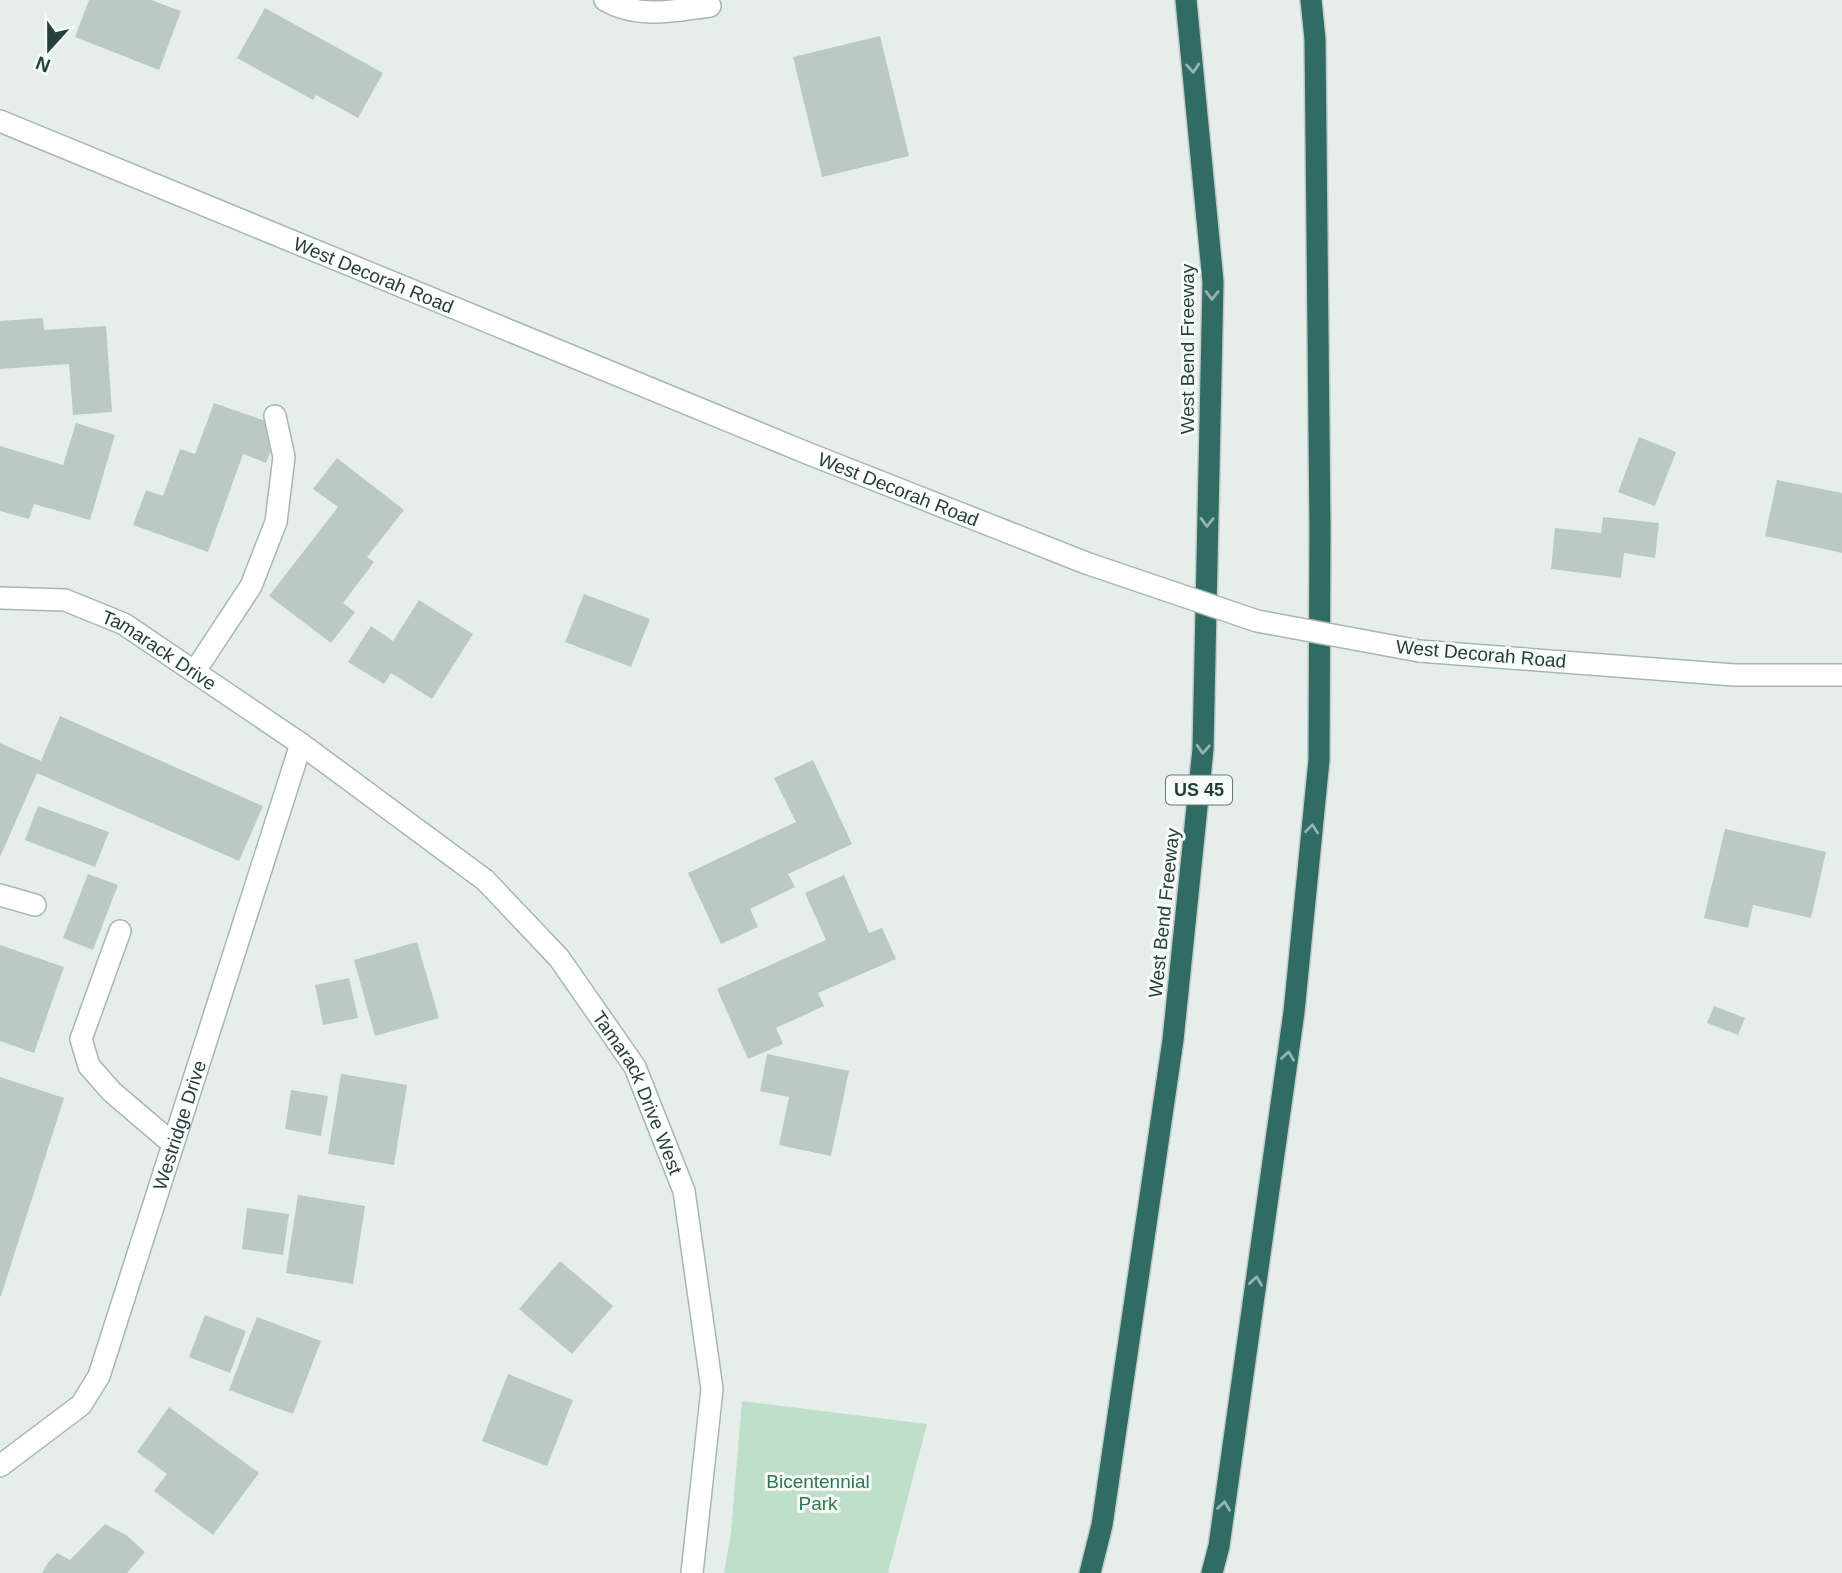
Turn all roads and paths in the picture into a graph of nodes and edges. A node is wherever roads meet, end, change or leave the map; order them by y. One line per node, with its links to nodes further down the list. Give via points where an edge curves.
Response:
1 (604, 0): 4 (street, via 630,10 665,13)
2 (1186, 0): 17 (highway, West Bend Freeway / US 45, one-way to 17, via 1213,282 1203,749 1173,1040 1102,1525)
3 (1311, 0): 18 (highway, one-way to 3, via 1294,1012 1319,760)
4 (710, 6)
5 (0, 121): 9 (street, West Decorah Road, bridge, via 807,453 1086,563 1257,621 1419,651 1734,675)
6 (275, 416): 8 (street, via 284,457 276,522 251,586)
7 (0, 598): 8 (street, Tamarack Drive, via 65,600 124,624)
8 (195, 671): 10 (street, Tamarack Drive)
9 (1842, 675)
10 (301, 744): 14 (street, Westridge Drive); 16 (street, Tamarack Drive West, via 485,880 559,958 635,1068 684,1191 712,1389)
11 (0, 895): 12 (street)
12 (35, 905)
13 (120, 931): 14 (street, via 81,1039 89,1066)
14 (173, 1144): 15 (street, Westridge Drive, via 99,1376 81,1405)
15 (0, 1466)
16 (692, 1573)
17 (1090, 1573)
18 (1212, 1573)

